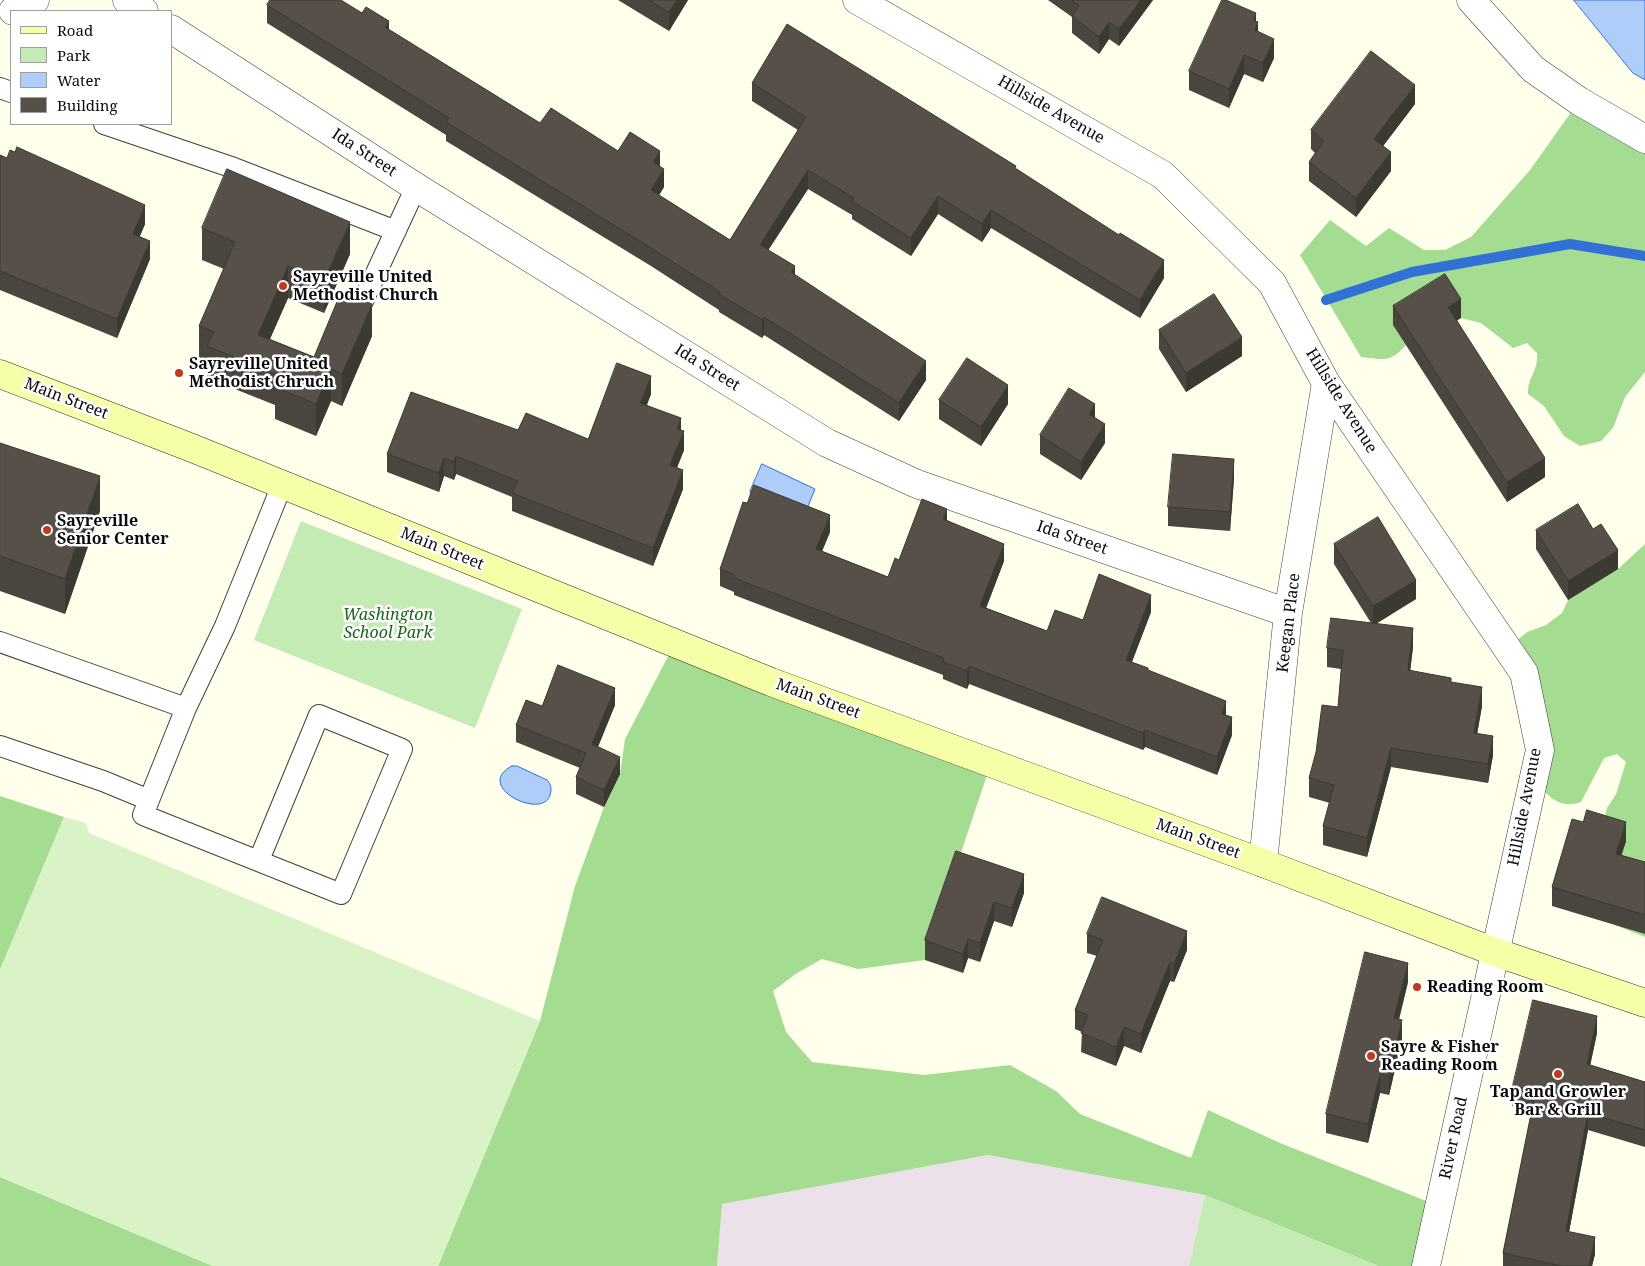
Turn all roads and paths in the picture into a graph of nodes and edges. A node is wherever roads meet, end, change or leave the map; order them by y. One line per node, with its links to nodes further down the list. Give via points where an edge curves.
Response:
1 (35, 0): 5 (street)
2 (127, 0): 6 (street)
3 (857, 0): 14 (street, Hillside Avenue, via 1163,174 1272,283)
4 (1471, 0): 9 (street, via 1533,69 1579,101)
5 (16, 10)
6 (142, 10)
7 (172, 30): 10 (street, Ida Street)
8 (107, 125): 11 (lane, via 234,168)
9 (1645, 139)
10 (416, 186): 11 (lane); 16 (street, Ida Street, via 827,443 917,484)
11 (396, 231): 12 (lane)
12 (364, 301)
13 (0, 374): 15 (main road, Main Street)
14 (1326, 384): 16 (street, Keegan Place); 23 (street, Hillside Avenue, via 1524,673 1540,750)
15 (282, 485): 18 (lane, via 226,626); 22 (main road, Main Street, via 771,682)
16 (1288, 613): 22 (street, Keegan Place)
17 (0, 642): 18 (lane)
18 (186, 708): 20 (lane)
19 (0, 746): 20 (lane)
20 (149, 800): 21 (lane, via 143,815)
21 (259, 860): 21 (lane, via 341,894 402,749 319,715)
22 (1263, 863): 23 (main road, Main Street)
23 (1495, 952): 24 (main road, Main Street); 25 (street, River Road)
24 (1645, 1003)
25 (1426, 1266)

